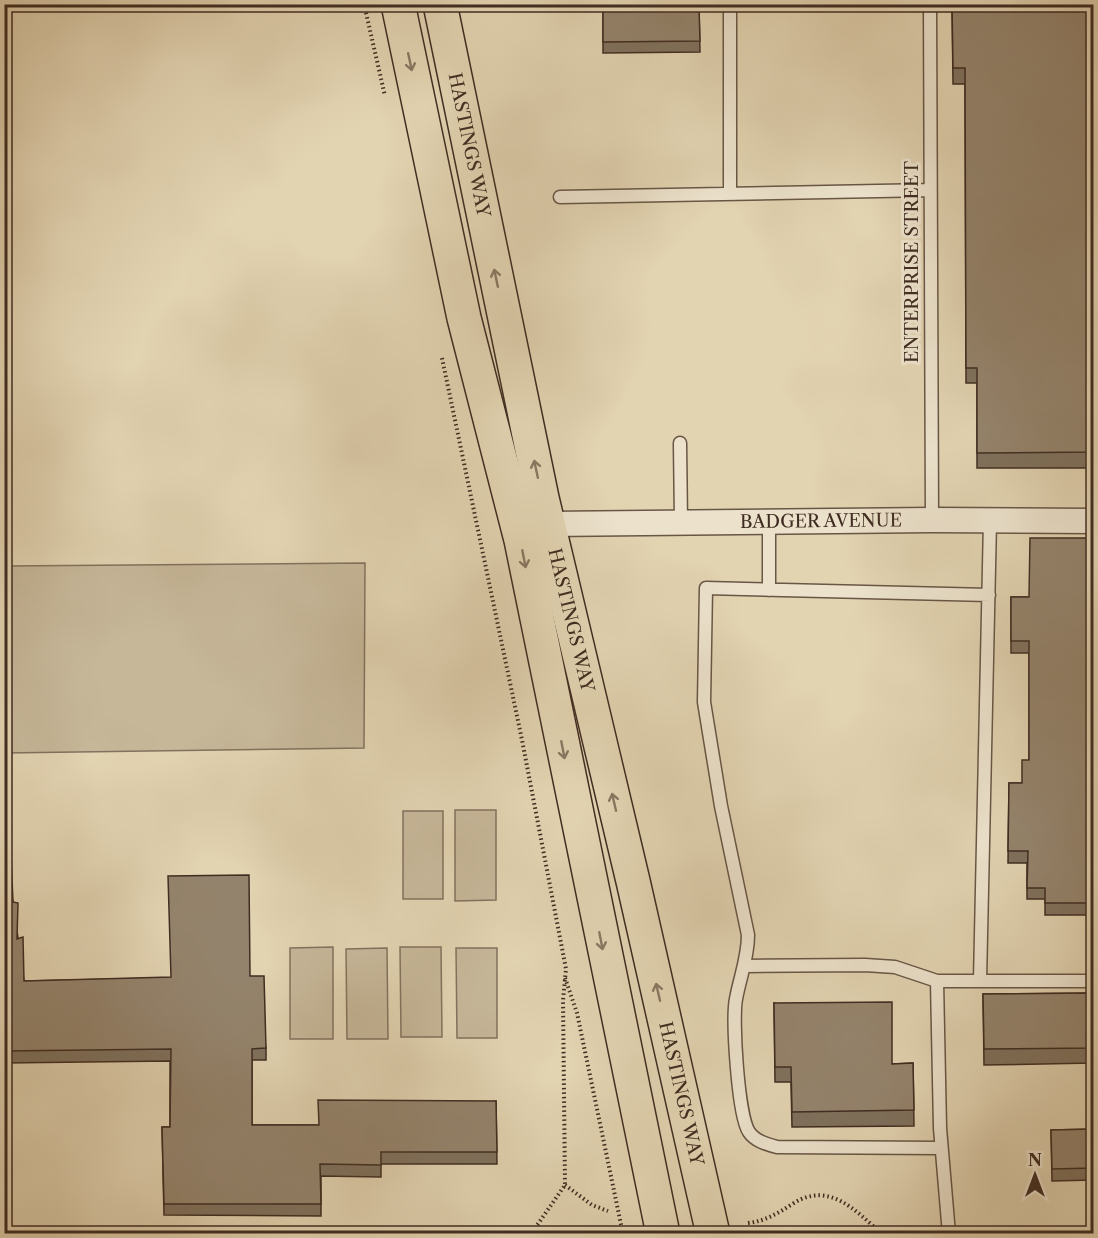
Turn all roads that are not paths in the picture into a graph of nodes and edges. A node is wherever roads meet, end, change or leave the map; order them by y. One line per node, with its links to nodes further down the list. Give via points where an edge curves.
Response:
1 (398, 4): 8 (main road, HASTINGS WAY, one-way to 8)
2 (440, 4): 15 (main road, HASTINGS WAY, one-way to 2)
3 (730, 4): 6 (lane)
4 (930, 4): 5 (lane, ENTERPRISE STREET)
5 (930, 190): 6 (lane); 10 (lane, ENTERPRISE STREET)
6 (730, 194): 7 (lane)
7 (560, 197)
8 (464, 318): 15 (main road, via 501,410 522,497 537,521); 23 (main road, HASTINGS WAY, one-way to 23, via 520,540)
9 (680, 443): 14 (lane)
10 (932, 520): 11 (street, BADGER AVENUE); 12 (street, BADGER AVENUE)
11 (769, 521): 14 (street, BADGER AVENUE); 16 (lane)
12 (990, 521): 13 (street, BADGER AVENUE); 17 (lane)
13 (1094, 521)
14 (681, 522): 15 (street, BADGER AVENUE)
15 (549, 524): 24 (main road, HASTINGS WAY, one-way to 15)
16 (769, 590): 17 (lane); 18 (lane, via 706,588 704,702 748,935)
17 (989, 595): 20 (lane)
18 (745, 966): 19 (lane, via 895,967); 22 (lane, via 735,1000 733,1030 743,1115 749,1132 761,1143 777,1147)
19 (937, 981): 20 (lane); 22 (lane)
20 (980, 981): 21 (lane)
21 (1094, 981)
22 (941, 1148): 25 (lane)
23 (663, 1233)
24 (713, 1233)
25 (949, 1233)

